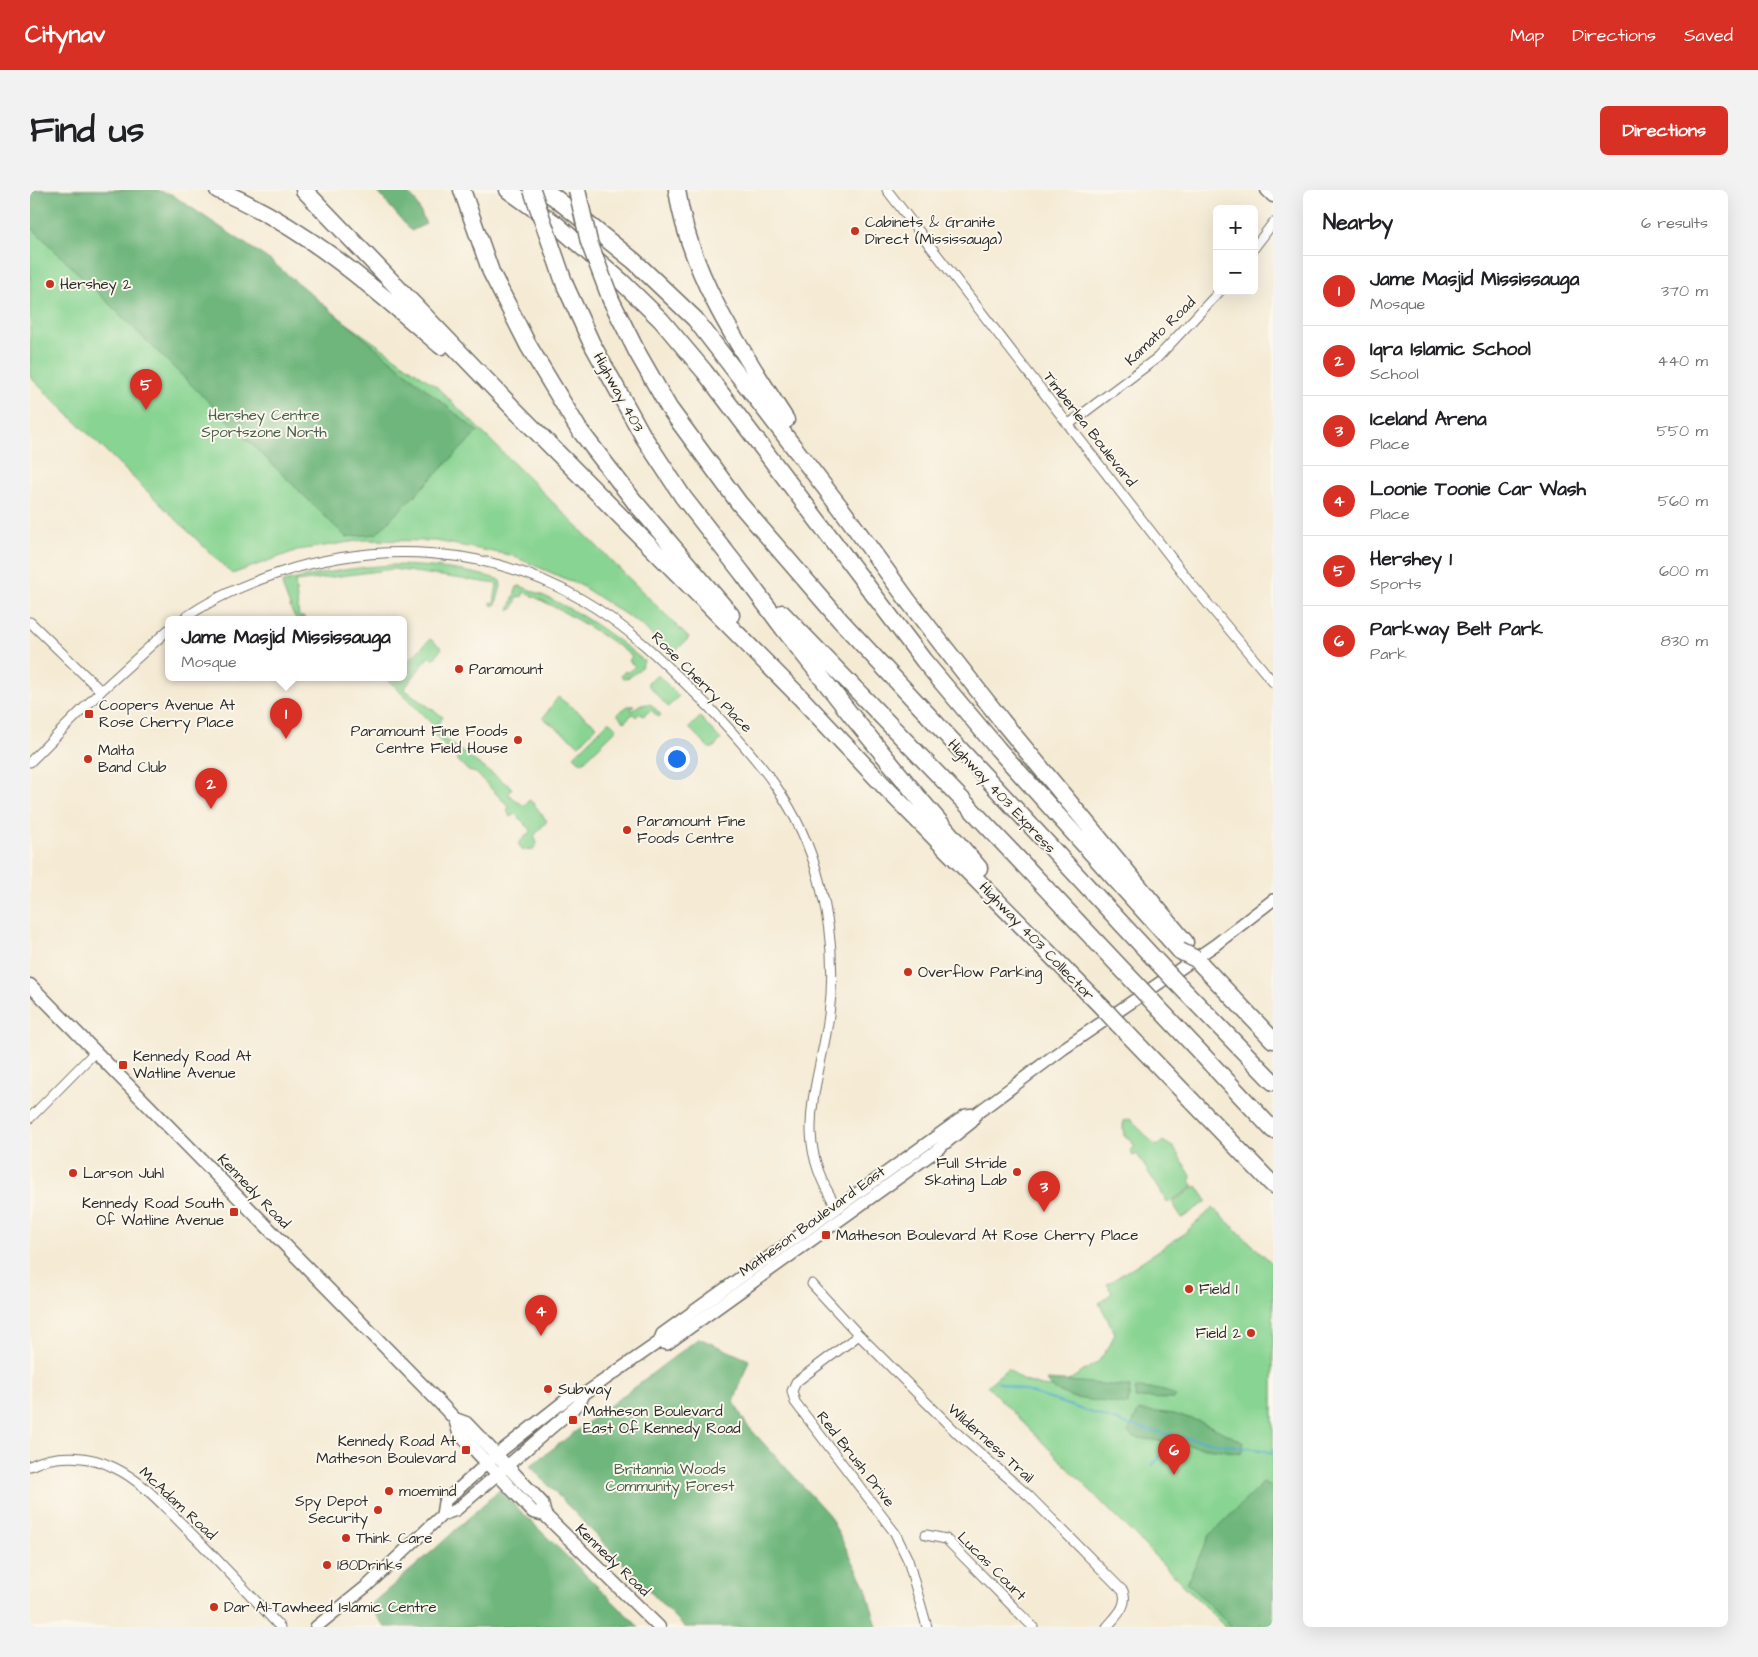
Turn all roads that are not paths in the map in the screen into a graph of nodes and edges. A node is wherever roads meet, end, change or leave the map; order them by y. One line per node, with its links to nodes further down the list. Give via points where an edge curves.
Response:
1 (218, 190): 15 (highway, via 277,219 322,248 366,281)
2 (304, 190): 15 (highway)
3 (462, 190): 24 (highway, via 491,272 528,345 578,428 634,500)
4 (508, 190): 28 (highway, via 557,225 661,320 704,371 924,661 998,749)
5 (532, 190): 18 (highway, Highway 403, bridge, via 565,285 591,342 643,436 683,497)
6 (543, 190): 17 (highway, via 634,261 695,319)
7 (576, 190): 32 (highway, Highway 403 Express, bridge, via 589,242 637,352 669,408 739,503 840,620)
8 (677, 190): 17 (highway, via 688,241 738,347)
9 (887, 190): 16 (street, Timberlea Boulevard)
10 (1267, 190): 11 (main road)
11 (1273, 196)
12 (1273, 223): 13 (street)
13 (1258, 243)
14 (1216, 295): 16 (street, Kamato Road, via 1156,358)
15 (513, 408): 24 (highway)
16 (1069, 424): 22 (street, Timberlea Boulevard, via 1193,586)
17 (840, 507): 28 (highway, via 1002,721)
18 (744, 574): 26 (highway, via 851,715 983,873); 35 (highway, Highway 403 Express, bridge, via 974,812)
19 (189, 616): 37 (street, Rose Cherry Place, via 254,581 296,567 351,555 417,552 466,558 529,575 580,598 624,627 657,655 759,762 790,808 816,870 830,930 832,974 828,1016 811,1103 811,1126 819,1175)
20 (30, 622): 23 (street)
21 (165, 633): 23 (street)
22 (1273, 682)
23 (101, 692): 25 (street)
24 (800, 697): 26 (highway, Highway 403 Collector)
25 (30, 762)
26 (988, 891): 36 (highway, Highway 403 Collector, bridge)
27 (1273, 900): 33 (street, Matheson Boulevard East)
28 (1191, 955): 30 (highway)
29 (30, 985): 31 (main road, Kennedy Road)
30 (1273, 1040)
31 (95, 1052): 34 (street); 42 (main road, Kennedy Road, via 455,1419 466,1423)
32 (1273, 1082)
33 (976, 1114): 37 (street, Matheson Boulevard East, via 966,1116); 40 (street, Matheson Boulevard East, via 972,1122 933,1153 667,1344)
34 (30, 1118)
35 (1273, 1130)
36 (1273, 1184)
37 (837, 1207): 40 (street, Matheson Boulevard East, via 662,1334)
38 (812, 1284): 39 (street, Wilderness Trail)
39 (859, 1335): 50 (street, Red Brush Drive, via 796,1382 792,1391 795,1402 895,1533 919,1592); 52 (street, Wilderness Trail, via 959,1435 1029,1496 1123,1592 1124,1604)
40 (660, 1342): 41 (street, Matheson Boulevard East)
41 (584, 1394): 42 (street, Matheson Boulevard East, via 572,1395); 44 (street, Matheson Boulevard East, via 580,1404)
42 (492, 1459): 44 (main road, Kennedy Road); 45 (street, Matheson Boulevard East, via 444,1502)
43 (30, 1466): 47 (street, McAdam Road, via 48,1460 75,1458 102,1462 137,1481 225,1566)
44 (502, 1470): 45 (street, Matheson Boulevard East, via 456,1510); 49 (main road, Kennedy Road, via 542,1503 545,1515)
45 (442, 1515): 48 (street, Matheson Boulevard East, via 368,1585)
46 (926, 1535): 51 (street, Lucas Court, via 946,1539)
47 (280, 1627)
48 (316, 1627)
49 (659, 1627)
50 (927, 1627)
51 (1033, 1627)
52 (1106, 1627)

